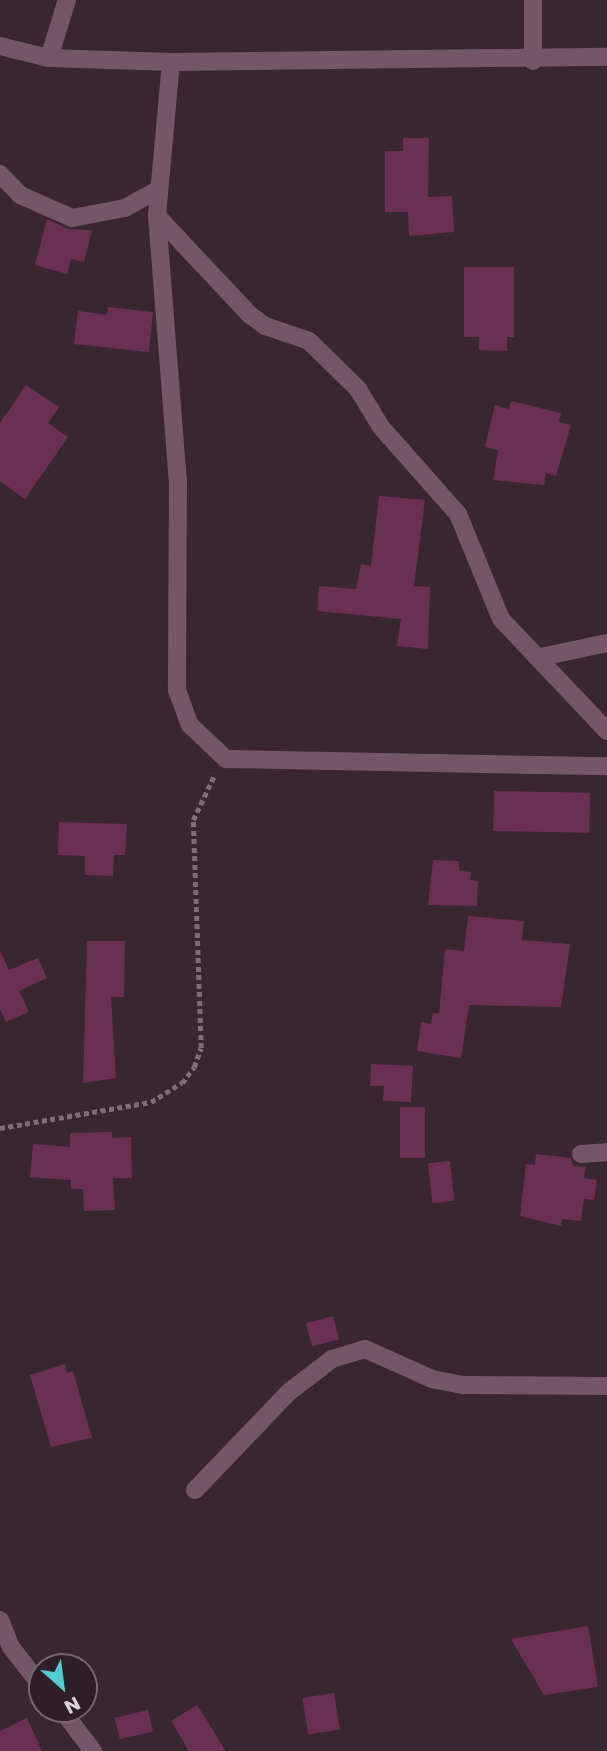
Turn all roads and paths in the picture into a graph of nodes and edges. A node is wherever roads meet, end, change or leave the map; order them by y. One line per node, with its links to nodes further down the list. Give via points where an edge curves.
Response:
1 (67, 0): 5 (street)
2 (533, 0): 6 (street)
3 (0, 46): 5 (street)
4 (607, 57): 6 (street)
5 (49, 58): 7 (street)
6 (533, 61): 7 (street)
7 (171, 62): 9 (street)
8 (0, 174): 9 (street, via 20,195 72,218 125,208)
9 (159, 189): 10 (street)
10 (157, 216): 12 (street, via 250,315 265,326 309,341 358,389 381,427 458,514 501,619); 14 (street, via 178,480 177,690 190,724)
11 (607, 643): 12 (street)
12 (541, 657): 13 (street)
13 (607, 731)
14 (226, 759): 15 (street); 16 (path, via 198,801 193,820 201,1048 194,1067 182,1083 151,1102)
15 (607, 766)
16 (0, 1128)
17 (607, 1152): 18 (street)
18 (581, 1154)
19 (607, 1387): 20 (street, via 464,1385 432,1379 365,1349 332,1359 289,1392)
20 (195, 1490)
21 (0, 1620): 22 (street, via 11,1647)
22 (28, 1669)
23 (72, 1723): 24 (street)
24 (93, 1751)

